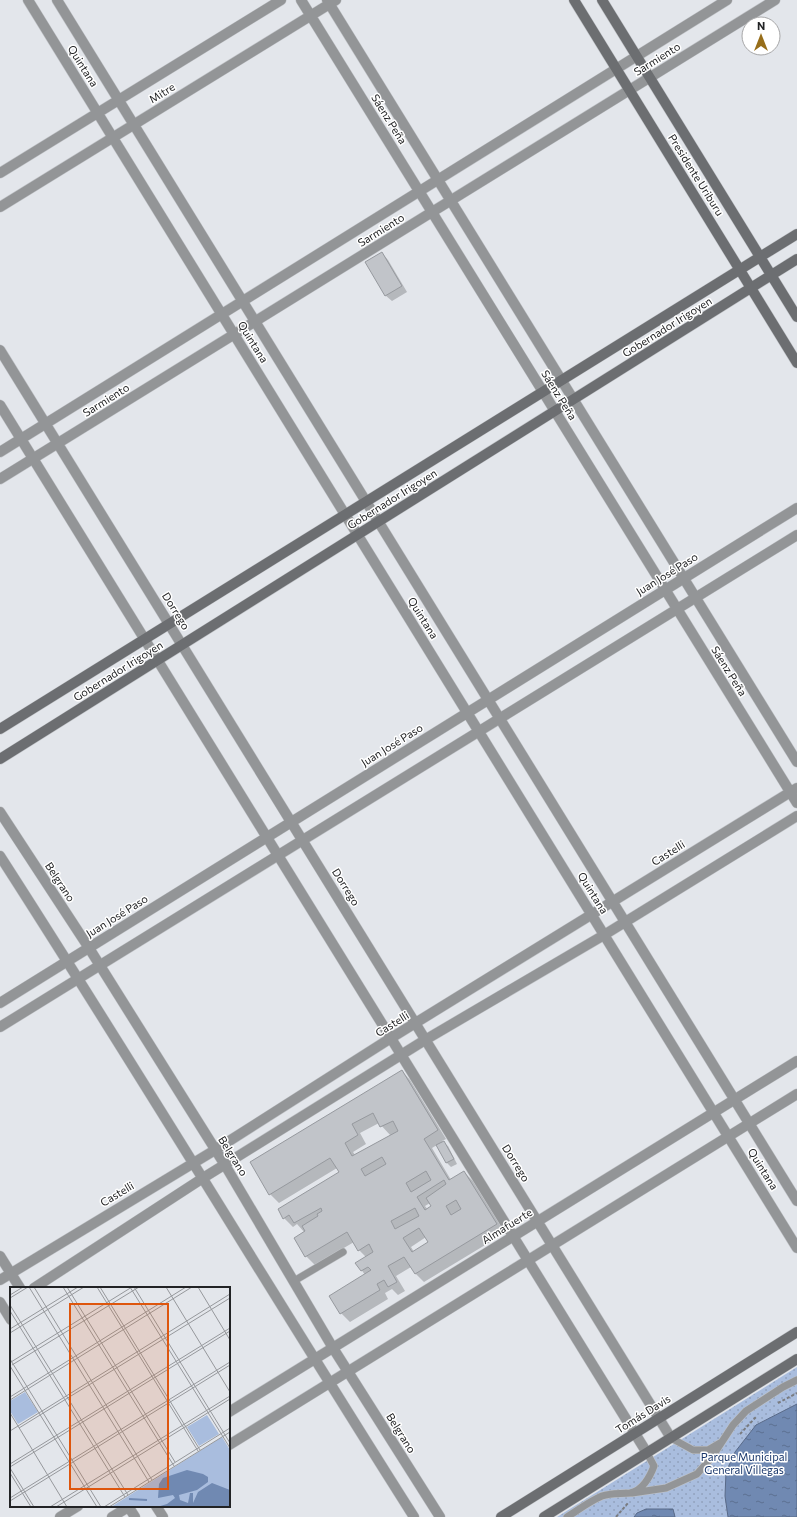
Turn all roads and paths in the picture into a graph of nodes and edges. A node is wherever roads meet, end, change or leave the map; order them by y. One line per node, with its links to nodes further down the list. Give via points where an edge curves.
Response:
1 (28, 0): 16 (street, Quintana)
2 (57, 0): 15 (street, Quintana)
3 (281, 0): 15 (street, Mitre)
4 (301, 0): 10 (street, Sáenz Peña)
5 (574, 0): 12 (street, Presidente Uriburu)
6 (602, 0): 11 (street, Presidente Uriburu)
7 (727, 0): 11 (street, Sarmiento)
8 (775, 0): 13 (street, Sarmiento)
9 (331, 1): 10 (street, Mitre); 20 (street, Sáenz Peña)
10 (311, 16): 17 (street, Mitre); 21 (street, Sáenz Peña)
11 (637, 56): 12 (street, Sarmiento); 13 (street, Presidente Uriburu)
12 (617, 69): 14 (street, Presidente Uriburu); 20 (street, Sarmiento)
13 (650, 77): 14 (street, Sarmiento); 26 (street, Presidente Uriburu)
14 (630, 90): 22 (street, Sarmiento); 28 (street, Presidente Uriburu)
15 (119, 100): 16 (street, Mitre); 17 (street, Quintana)
16 (98, 113): 18 (street, Quintana); 19 (street, Mitre)
17 (134, 125): 18 (street, Mitre); 31 (street, Quintana)
18 (113, 138): 23 (street, Mitre); 32 (street, Quintana)
19 (0, 173)
20 (438, 180): 21 (street, Sarmiento); 22 (street, Sáenz Peña)
21 (419, 191): 24 (street, Sáenz Peña); 31 (street, Sarmiento)
22 (450, 201): 24 (street, Sarmiento); 38 (street, Sáenz Peña)
23 (0, 207)
24 (432, 212): 34 (street, Sarmiento); 39 (street, Sáenz Peña)
25 (797, 234): 26 (street, Gobernador Irigoyen)
26 (760, 256): 28 (street, Gobernador Irigoyen); 29 (street, Presidente Uriburu)
27 (797, 259): 29 (street, Gobernador Irigoyen)
28 (739, 269): 30 (street, Presidente Uriburu); 38 (street, Gobernador Irigoyen)
29 (771, 275): 30 (street, Gobernador Irigoyen); 33 (street, Presidente Uriburu)
30 (751, 288): 37 (street, Presidente Uriburu); 40 (street, Gobernador Irigoyen)
31 (242, 301): 32 (street, Sarmiento); 34 (street, Quintana)
32 (222, 314): 35 (street, Quintana); 43 (street, Sarmiento)
33 (797, 317)
34 (255, 322): 35 (street, Sarmiento); 49 (street, Quintana)
35 (234, 334): 45 (street, Sarmiento); 51 (street, Quintana)
36 (0, 350): 43 (street, Dorrego)
37 (797, 363)
38 (561, 380): 39 (street, Gobernador Irigoyen); 40 (street, Sáenz Peña)
39 (543, 391): 42 (street, Sáenz Peña); 49 (street, Gobernador Irigoyen)
40 (573, 400): 42 (street, Gobernador Irigoyen); 55 (street, Sáenz Peña)
41 (0, 405): 44 (street)
42 (555, 411): 52 (street, Gobernador Irigoyen); 56 (street, Sáenz Peña)
43 (46, 424): 44 (street, Sarmiento); 45 (street, Dorrego)
44 (21, 439): 46 (street, Sarmiento); 47 (street)
45 (58, 444): 47 (street, Sarmiento); 59 (street, Dorrego)
46 (0, 452)
47 (33, 459): 48 (street, Sarmiento); 60 (street)
48 (0, 479)
49 (366, 501): 51 (street, Gobernador Irigoyen); 52 (street, Quintana)
50 (797, 508): 55 (street, Juan José Paso)
51 (345, 514): 53 (street, Quintana); 59 (street, Gobernador Irigoyen)
52 (378, 522): 53 (street, Gobernador Irigoyen); 63 (street, Quintana)
53 (358, 535): 61 (street, Gobernador Irigoyen); 64 (street, Quintana)
54 (797, 535): 57 (street)
55 (684, 578): 56 (street, Juan José Paso); 57 (street, Sáenz Peña)
56 (666, 590): 58 (street, Sáenz Peña); 63 (street, Juan José Paso)
57 (695, 598): 58 (street); 69 (street, Sáenz Peña)
58 (677, 609): 65 (street); 70 (street, Sáenz Peña)
59 (169, 624): 60 (street, Gobernador Irigoyen); 61 (street, Dorrego)
60 (145, 639): 62 (street); 66 (street, Gobernador Irigoyen)
61 (182, 645): 62 (street, Gobernador Irigoyen); 74 (street, Dorrego)
62 (158, 660): 68 (street, Gobernador Irigoyen); 75 (street)
63 (488, 700): 64 (street, Juan José Paso); 65 (street, Quintana)
64 (467, 713): 67 (street, Quintana); 74 (street, Juan José Paso)
65 (500, 719): 67 (street); 79 (street, Quintana)
66 (0, 729)
67 (479, 732): 76 (street); 80 (street, Quintana)
68 (0, 759)
69 (797, 762)
70 (794, 790): 71 (street, Sáenz Peña); 79 (street, Castelli)
71 (797, 803)
72 (0, 812): 83 (street, Belgrano)
73 (797, 816): 81 (street)
74 (291, 822): 75 (street, Juan José Paso); 76 (street, Dorrego)
75 (267, 837): 78 (street); 83 (street, Juan José Paso)
76 (303, 841): 78 (street); 88 (street, Dorrego)
77 (0, 856): 84 (street)
78 (278, 856): 85 (street); 90 (street)
79 (612, 902): 80 (street, Castelli); 81 (street, Quintana)
80 (592, 914): 82 (street, Quintana); 88 (street, Castelli)
81 (625, 922): 82 (street); 95 (street, Quintana)
82 (604, 935): 91 (street); 96 (street, Quintana)
83 (89, 948): 84 (street, Juan José Paso); 85 (street, Belgrano)
84 (68, 962): 86 (street); 87 (street, Juan José Paso)
85 (100, 965): 86 (street); 99 (street, Belgrano)
86 (78, 978): 89 (street); 100 (street)
87 (0, 1003)
88 (415, 1023): 90 (street, Castelli); 91 (street, Dorrego)
89 (0, 1027)
90 (391, 1038): 92 (street); 99 (street, Castelli)
91 (425, 1040): 92 (street); 104 (street, Dorrego)
92 (402, 1054): 101 (street); 105 (street)
93 (797, 1061): 95 (street, Almafuerte)
94 (797, 1094): 97 (street)
95 (734, 1099): 96 (street, Almafuerte); 97 (street, Quintana)
96 (714, 1112): 98 (street, Quintana); 104 (street, Almafuerte)
97 (749, 1123): 98 (street); 103 (street, Quintana)
98 (728, 1136): 106 (street); 107 (street, Quintana)
99 (215, 1150): 100 (street, Castelli); 101 (street, Belgrano)
100 (192, 1163): 102 (street); 111 (street, Castelli)
101 (224, 1165): 102 (street); 113 (street, Belgrano)
102 (203, 1178): 115 (street); 121 (street)
103 (797, 1201)
104 (537, 1221): 105 (street, Almafuerte); 106 (street, Dorrego)
105 (513, 1236): 110 (street); 119 (street, Almafuerte)
106 (552, 1245): 110 (street); 126 (street, Dorrego)
107 (797, 1248)
108 (343, 1252): 113 (lane)
109 (0, 1256): 111 (street)
110 (528, 1260): 122 (street); 127 (street)
111 (11, 1273): 112 (street, Castelli); 114 (street)
112 (0, 1280)
113 (294, 1281): 119 (street, Belgrano)
114 (19, 1287)
115 (36, 1287)
116 (4, 1305): 117 (street)
117 (10, 1318)
118 (797, 1332): 126 (street, Tomás Davis)
119 (333, 1348): 121 (street, Almafuerte); 122 (street, Belgrano)
120 (797, 1359): 128 (street)
121 (314, 1360): 124 (street); 125 (street, Almafuerte)
122 (348, 1371): 124 (street); 142 (street, Belgrano)
123 (797, 1380): 129 (lane, via 746,1411)
124 (329, 1383): 130 (street); 141 (street)
125 (230, 1411)
126 (659, 1418): 127 (street, Tomás Davis); 128 (street, Dorrego)
127 (635, 1434): 131 (street); 143 (street, Tomás Davis)
128 (671, 1438): 129 (lane, via 693,1450 708,1450); 131 (street)
129 (722, 1442): 132 (lane, via 697,1474 666,1488)
130 (230, 1444)
131 (647, 1453): 132 (lane, via 654,1466 644,1485); 144 (street)
132 (632, 1493): 145 (lane, via 600,1497)
133 (76, 1507): 137 (street)
134 (127, 1507): 138 (street)
135 (129, 1507): 139 (street)
136 (157, 1507): 140 (street)
137 (60, 1517)
138 (112, 1517)
139 (134, 1517)
140 (163, 1517)
141 (414, 1517)
142 (440, 1517)
143 (501, 1517)
144 (544, 1517)
145 (567, 1517)

